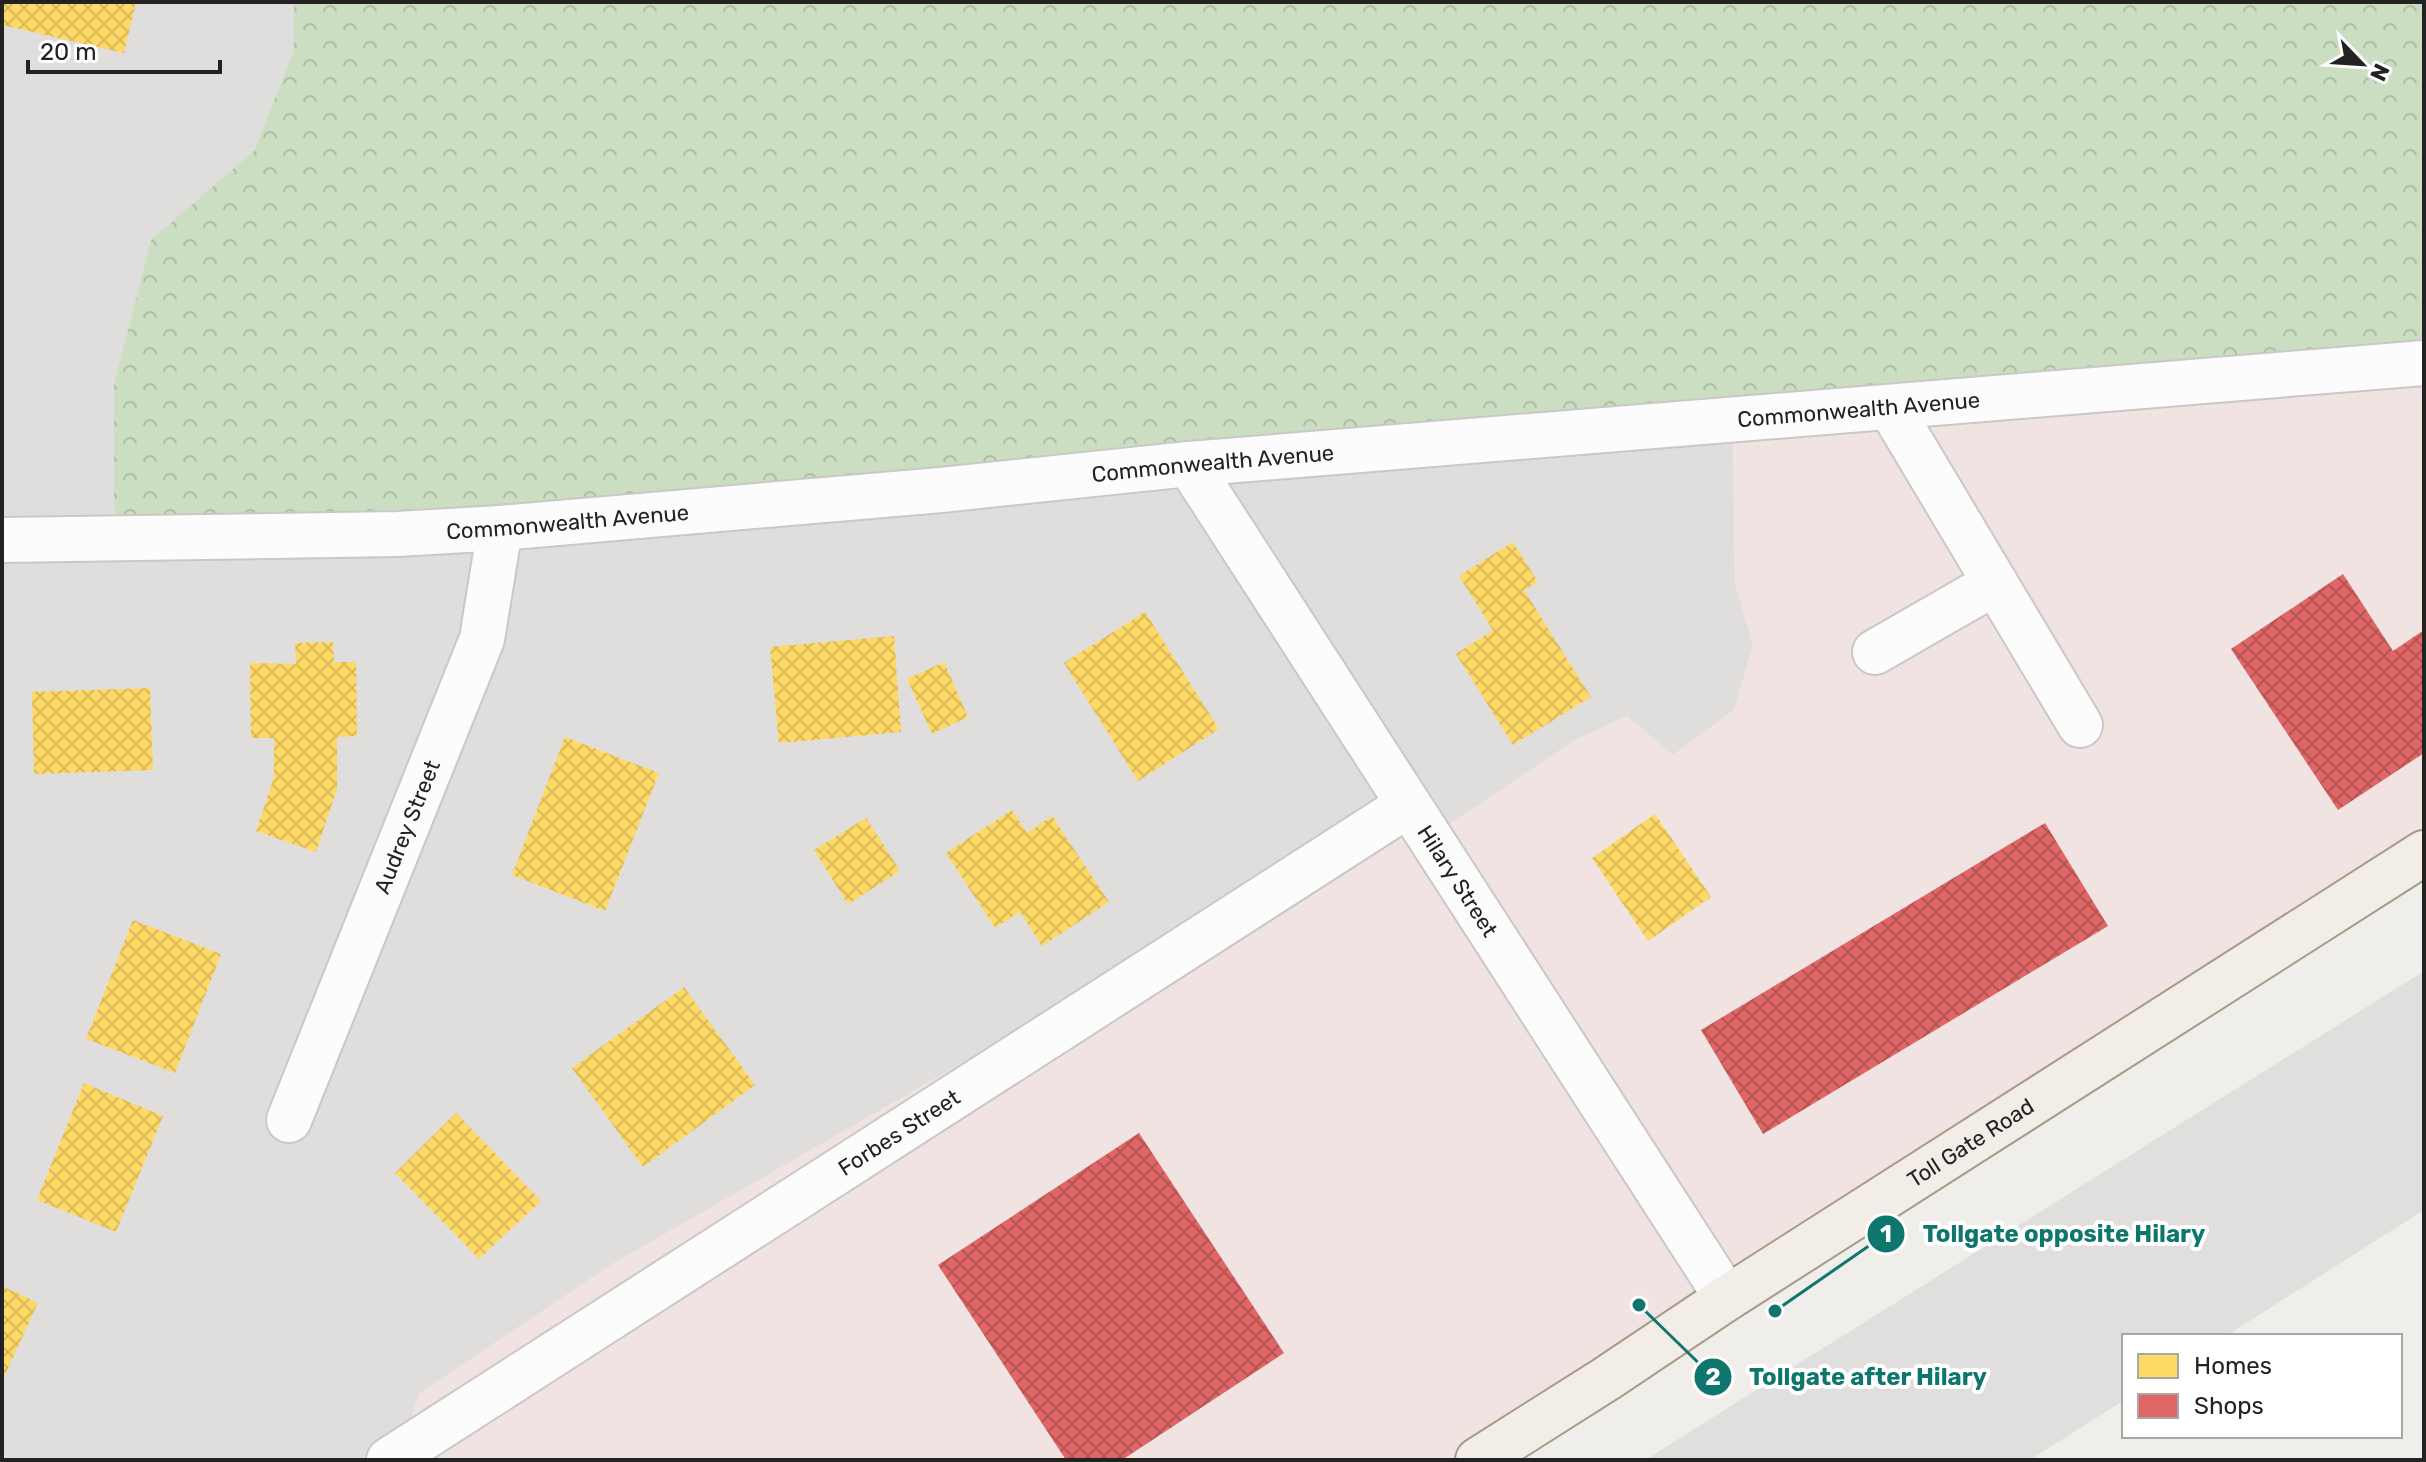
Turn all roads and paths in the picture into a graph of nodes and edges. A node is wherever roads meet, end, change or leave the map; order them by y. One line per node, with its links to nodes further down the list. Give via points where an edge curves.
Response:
1 (2424, 363): 2 (street, Commonwealth Avenue)
2 (1890, 407): 3 (street, Commonwealth Avenue); 6 (street)
3 (1189, 464): 4 (street, Commonwealth Avenue); 9 (street, Hilary Street)
4 (500, 528): 5 (street, Commonwealth Avenue); 11 (street, Audrey Street, via 482,639)
5 (2, 540)
6 (1995, 583): 7 (street); 8 (street)
7 (1875, 652)
8 (2080, 725)
9 (1408, 805): 12 (street, Hilary Street); 13 (street, Forbes Street)
10 (2424, 853): 12 (main road, Toll Gate Road)
11 (289, 1120)
12 (1727, 1298): 15 (main road, Toll Gate Road)
13 (435, 1448): 14 (street, Forbes Street)
14 (389, 1460)
15 (1478, 1460)

